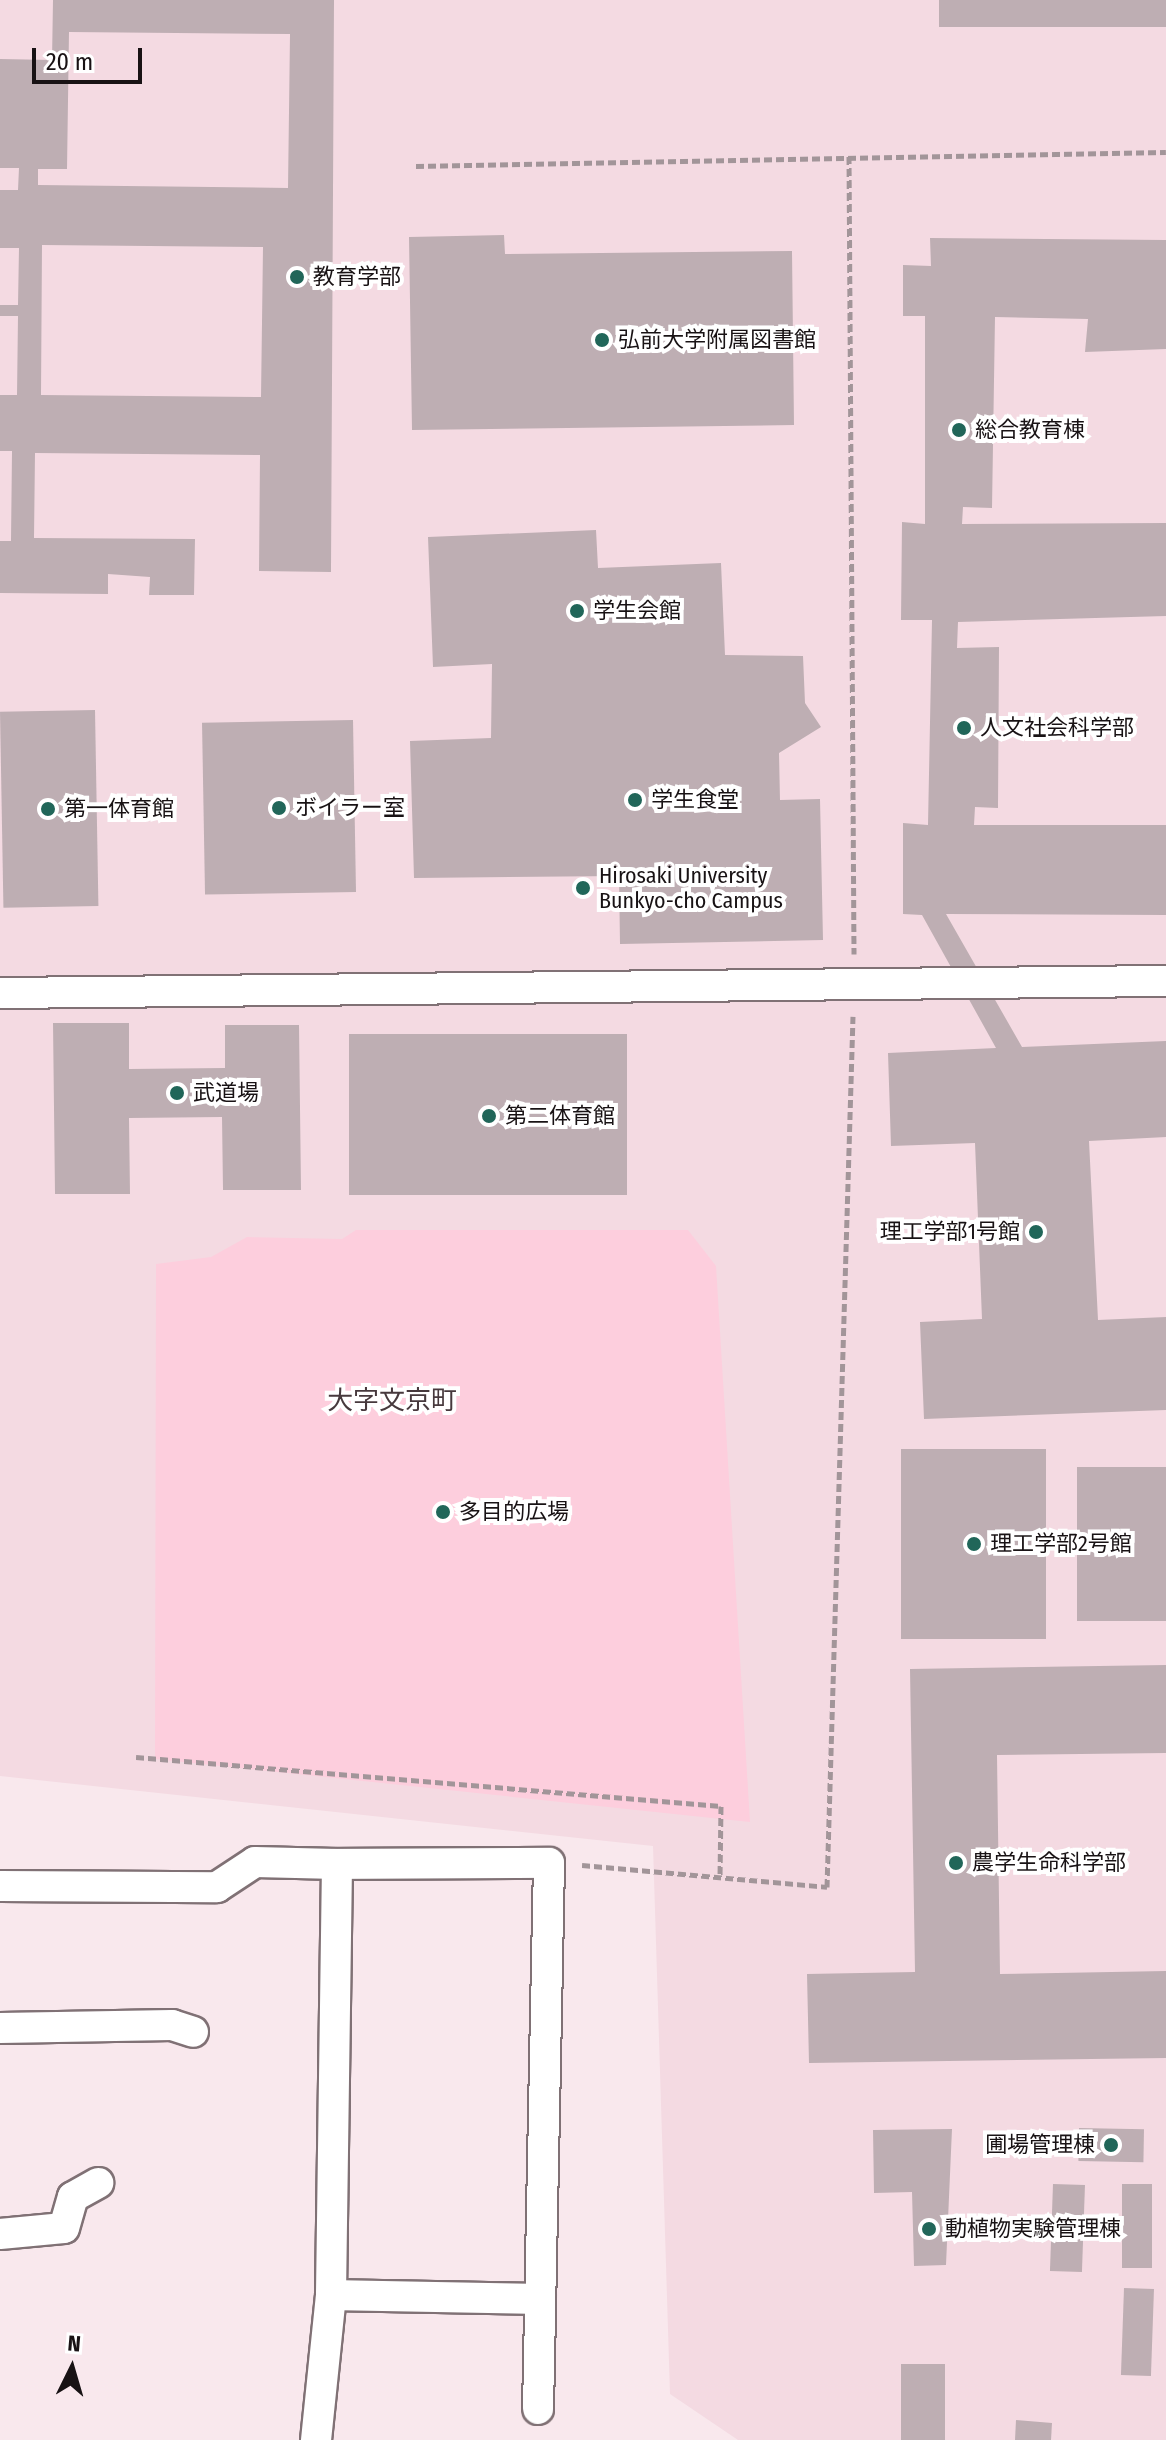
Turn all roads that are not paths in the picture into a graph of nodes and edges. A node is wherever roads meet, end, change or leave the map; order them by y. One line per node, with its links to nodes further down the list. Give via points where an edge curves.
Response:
1 (1166, 981): 2 (street)
2 (0, 993)
3 (337, 1864): 4 (street, via 255,1862 217,1887); 9 (street); 10 (street, via 549,1863)
4 (0, 1886)
5 (0, 2028): 6 (street, via 172,2025)
6 (193, 2032)
7 (98, 2183): 8 (street, via 73,2197 64,2228)
8 (0, 2234)
9 (331, 2295): 10 (street); 12 (street)
10 (540, 2299): 11 (street)
11 (538, 2409)
12 (316, 2440)

